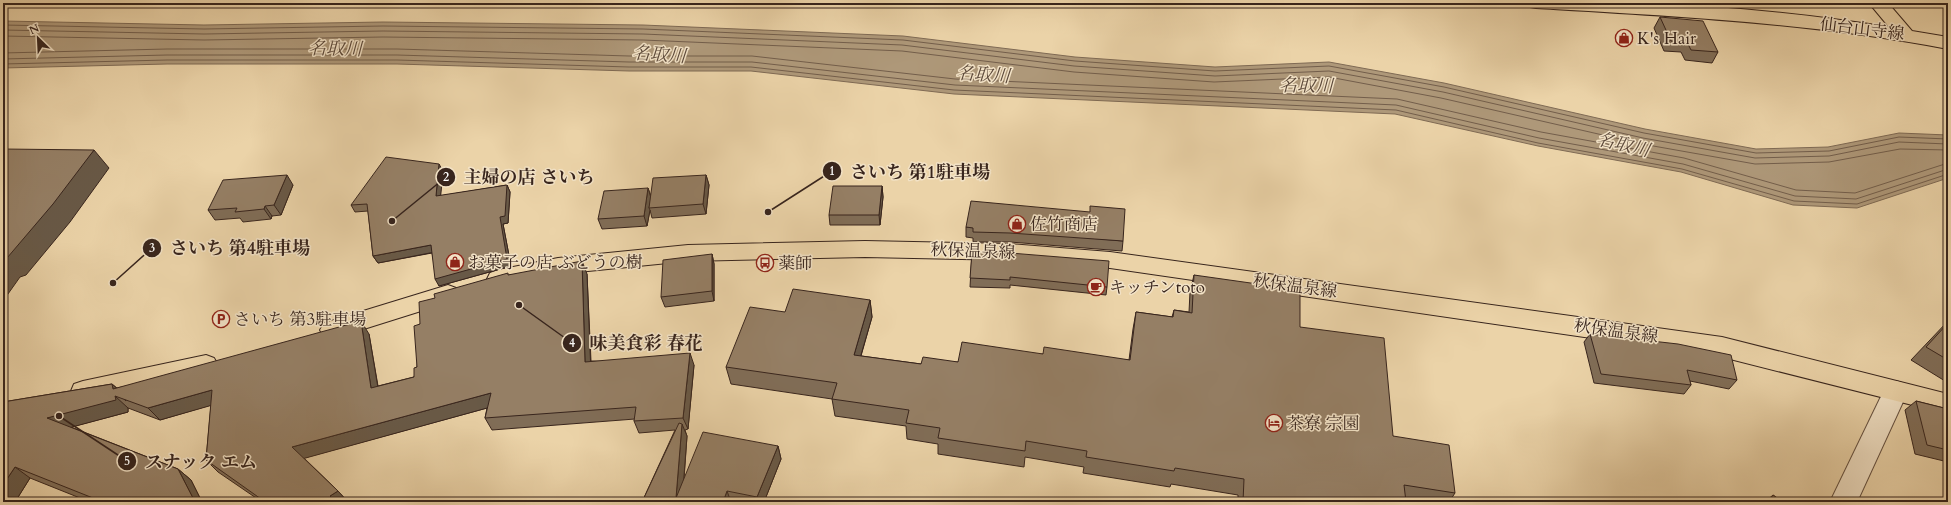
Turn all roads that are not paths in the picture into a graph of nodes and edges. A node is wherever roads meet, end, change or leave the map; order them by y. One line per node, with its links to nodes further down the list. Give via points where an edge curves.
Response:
1 (1536, 3): 3 (main road, 仙台山寺線)
2 (1878, 3): 4 (main road)
3 (1664, 7): 4 (main road, 仙台山寺線)
4 (1905, 34): 5 (main road, 仙台山寺線)
5 (1948, 43)
6 (312, 336): 8 (main road, 秋保温泉線, via 474,286 558,266 688,253 865,249 1010,252 1110,260 1714,346 1774,358)
7 (224, 361): 9 (main road)
8 (1896, 391): 10 (main road, 秋保温泉線); 11 (street)
9 (63, 394)
10 (1948, 404)
11 (1843, 502)

